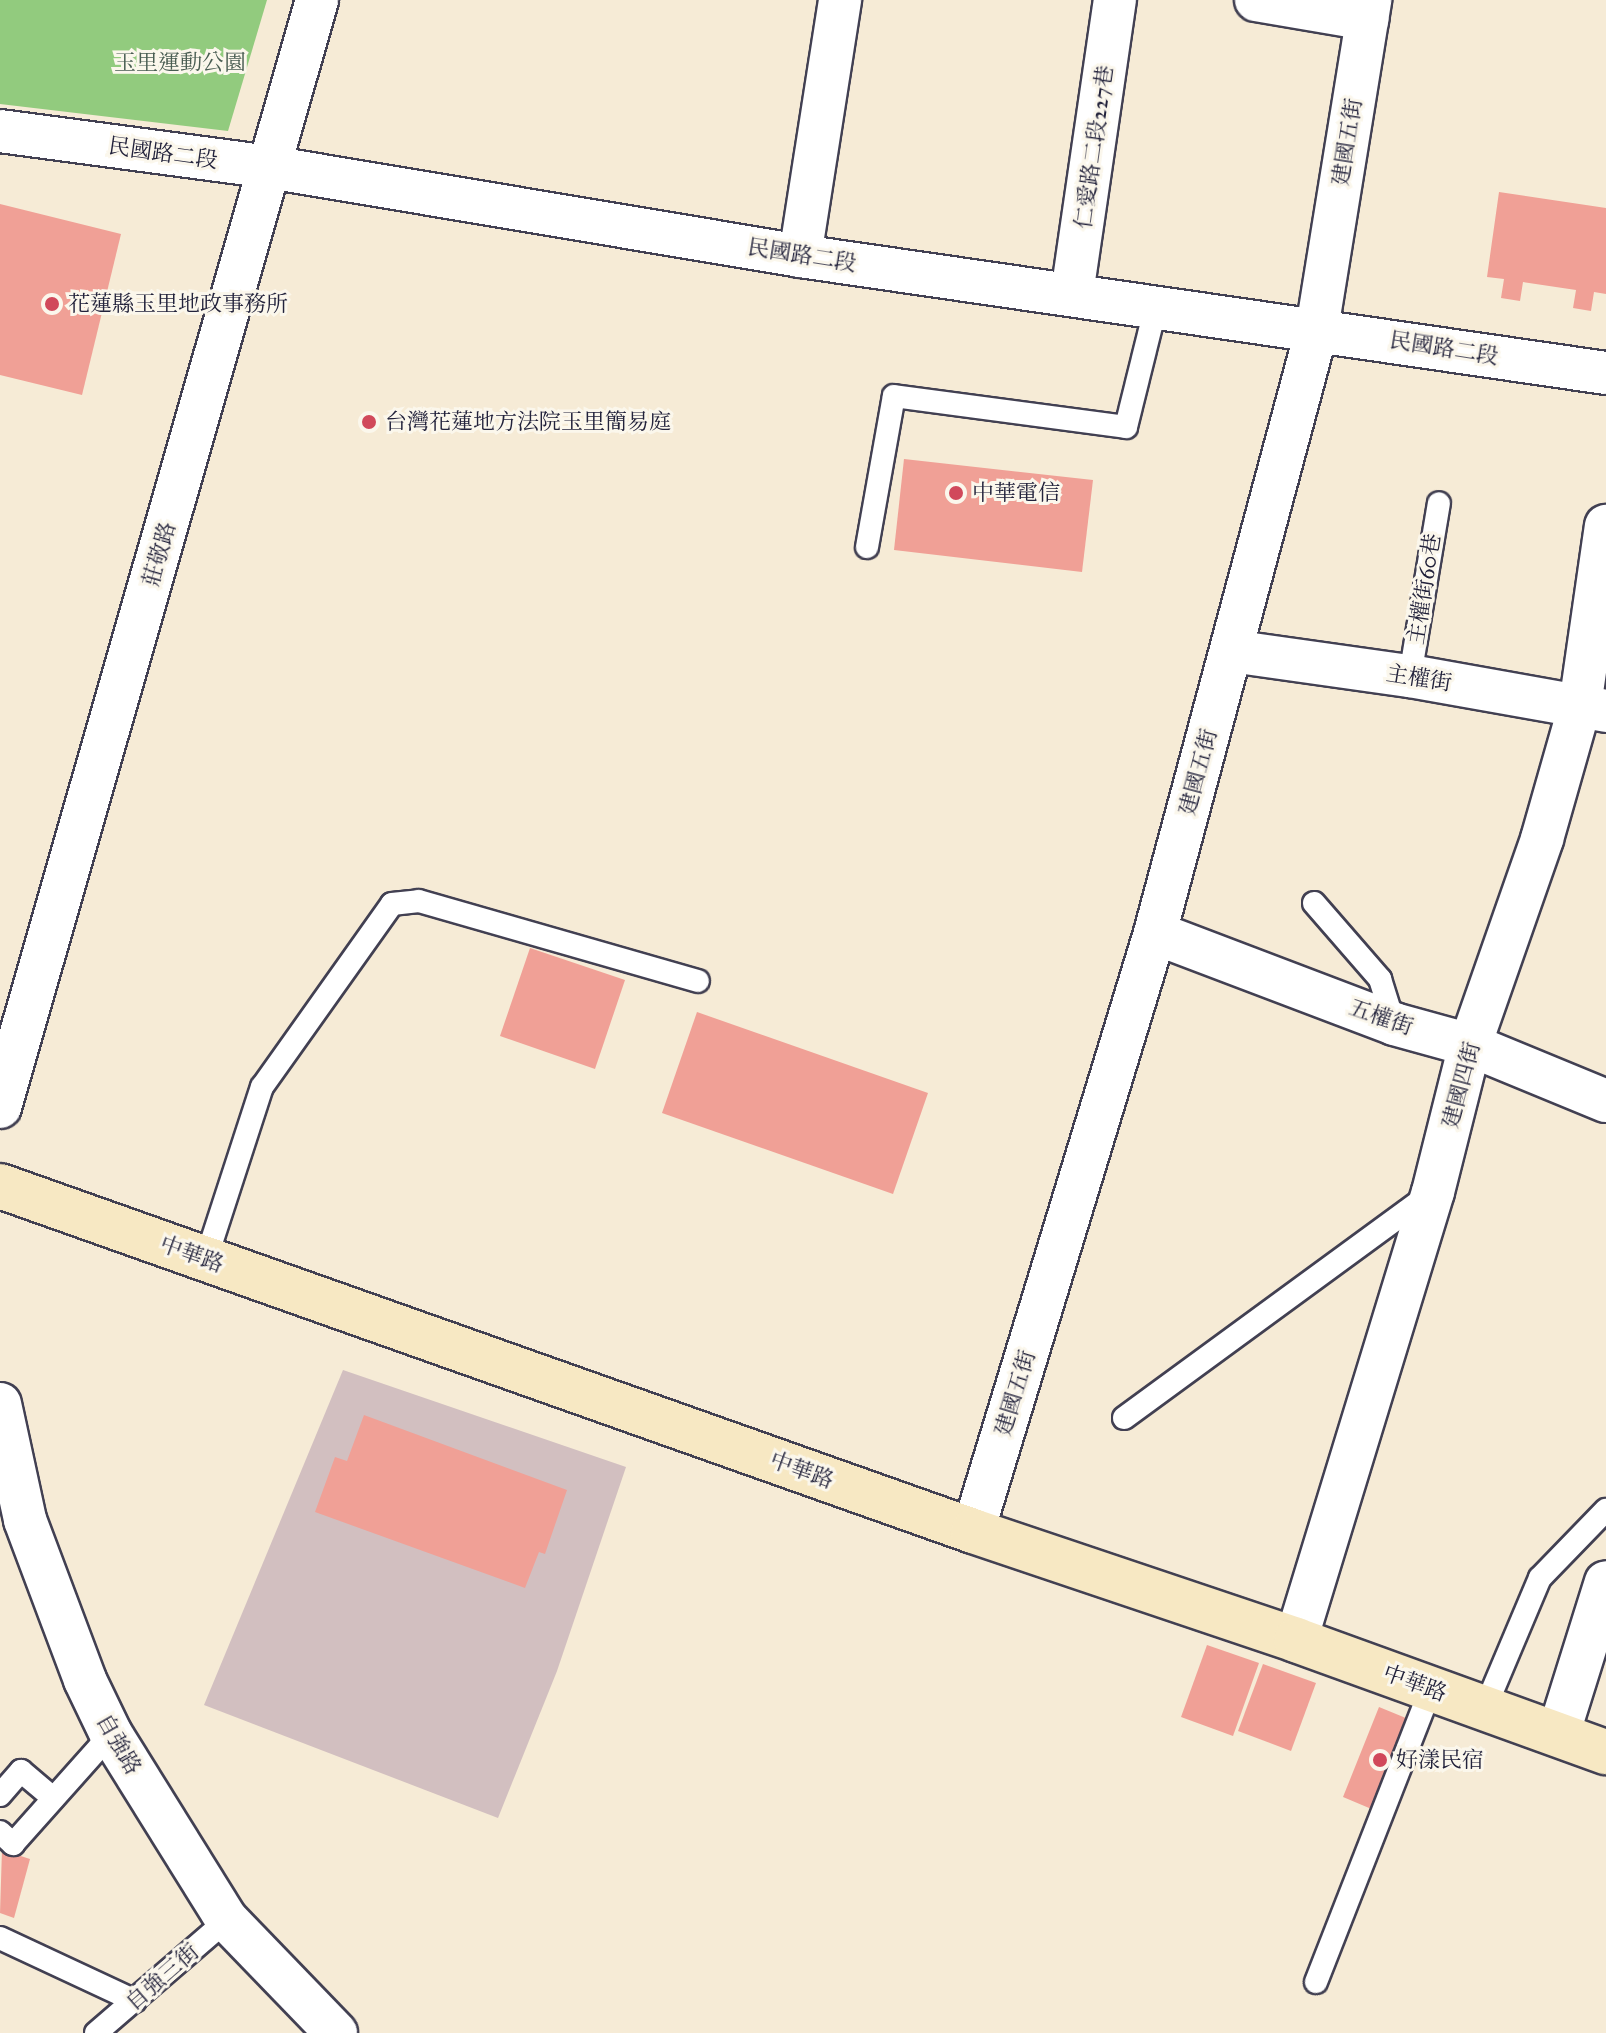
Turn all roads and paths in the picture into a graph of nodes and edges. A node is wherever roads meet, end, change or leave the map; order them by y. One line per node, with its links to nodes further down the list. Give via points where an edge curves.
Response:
1 (317, 0): 7 (street, 莊敬路)
2 (840, 0): 8 (street)
3 (1115, 0): 9 (street, 仁愛路二段227巷)
4 (1256, 0): 5 (street)
5 (1369, 10): 11 (street, 建國五街)
6 (0, 131): 7 (street, 民國路二段)
7 (269, 167): 8 (street, 民國路二段); 25 (street, 莊敬路)
8 (800, 256): 9 (street, 民國路二段)
9 (1072, 294): 10 (street, 民國路二段)
10 (1156, 306): 11 (street, 民國路二段); 15 (lane, via 1126,427 894,396)
11 (1317, 329): 12 (street, 民國路二段); 16 (street, 建國五街)
12 (1606, 373)
13 (1439, 503): 17 (lane, 主權街60巷)
14 (1606, 526): 18 (street, 建國四街)
15 (867, 547)
16 (1231, 651): 17 (street, 主權街); 20 (street, 建國五街)
17 (1410, 676): 18 (street, 主權街)
18 (1593, 709): 23 (street, 建國四街)
19 (1314, 903): 22 (lane, via 1380,979)
20 (1155, 933): 22 (street, 五權街); 33 (street, 建國五街)
21 (698, 981): 28 (lane, via 419,901 392,904 262,1087)
22 (1394, 1024): 23 (street, 五權街)
23 (1470, 1045): 24 (street, 五權街); 27 (street, 建國四街)
24 (1606, 1101)
25 (0, 1107)
26 (0, 1186): 28 (street, 中華路)
27 (1433, 1192): 30 (lane); 35 (street, 建國四街)
28 (206, 1259): 33 (street, 中華路)
29 (0, 1404): 32 (street, 自強路)
30 (1124, 1418)
31 (1606, 1510): 37 (lane, via 1540,1578)
32 (12, 1523): 38 (street, 自強路)
33 (973, 1531): 35 (street, 中華路)
34 (1606, 1582): 39 (street)
35 (1296, 1640): 36 (street, 中華路)
36 (1431, 1688): 37 (street, 中華路); 46 (lane)
37 (1485, 1708): 39 (street, 中華路)
38 (111, 1734): 42 (lane); 44 (street, 自強路)
39 (1558, 1735): 40 (street, 中華路)
40 (1606, 1752)
41 (0, 1795): 42 (lane, via 21,1771)
42 (53, 1798): 43 (lane, via 13,1844)
43 (0, 1832)
44 (227, 1920): 47 (lane, 自強三街); 49 (street, 自強路)
45 (0, 1938): 47 (lane)
46 (1316, 1982)
47 (135, 2001): 48 (lane, 自強三街)
48 (96, 2033)
49 (336, 2033)

